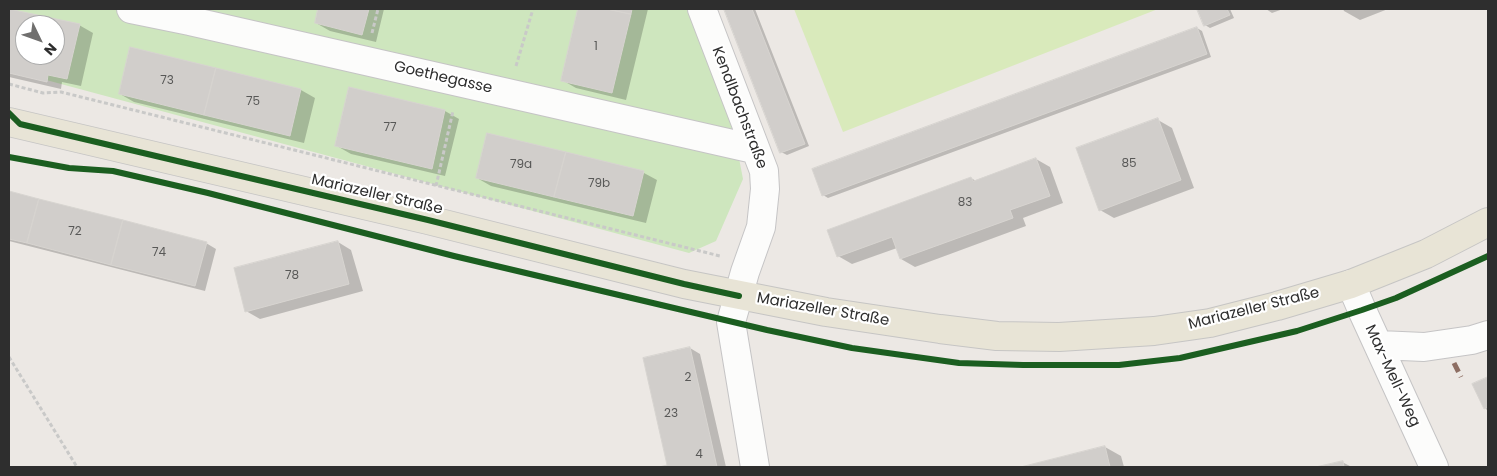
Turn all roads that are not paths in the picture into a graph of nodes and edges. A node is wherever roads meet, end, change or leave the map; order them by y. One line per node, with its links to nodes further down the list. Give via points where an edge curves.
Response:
1 (131, 9): 4 (street, Goethegasse)
2 (702, 9): 4 (street, Kendlbachstraße)
3 (9, 122): 7 (main road, Mariazeller Straße)
4 (754, 149): 7 (street, Kendlbachstraße, via 764,171 765,189 761,226)
5 (1488, 222): 6 (main road, Mariazeller Straße, via 1426,254)
6 (1351, 284): 7 (main road, Mariazeller Straße, via 1210,323 1154,331 1059,337 997,336 940,329); 9 (street, Max-Mell-Weg)
7 (739, 296): 10 (street, Kendlbachstraße, via 731,322)
8 (1488, 335): 9 (street, via 1424,347)
9 (1379, 345): 11 (street, Max-Mell-Weg)
10 (755, 467)
11 (1434, 467)

